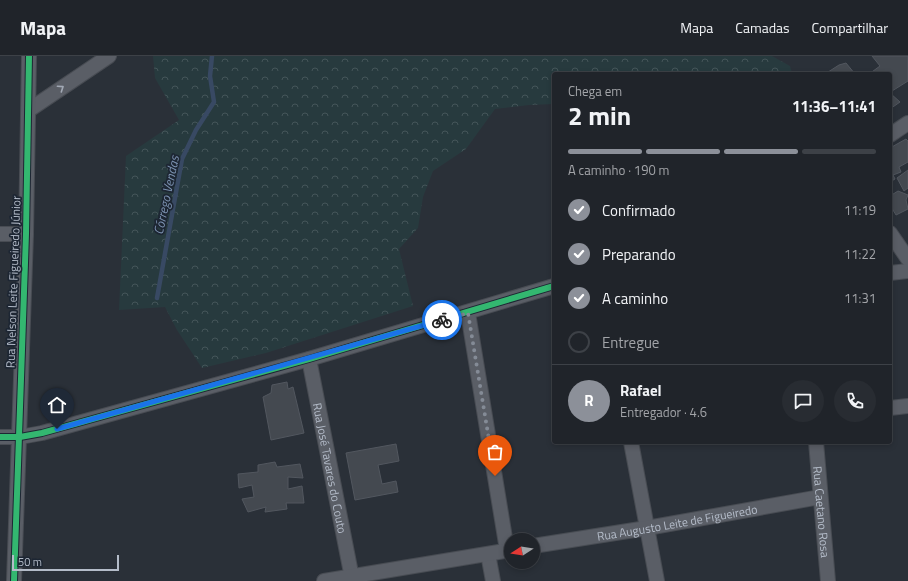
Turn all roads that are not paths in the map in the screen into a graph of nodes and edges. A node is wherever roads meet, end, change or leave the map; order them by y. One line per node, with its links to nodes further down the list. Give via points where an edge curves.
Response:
1 (29, 56): 3 (street, Rua Nelson Leite Figueiredo Júnior)
2 (110, 56): 3 (street, one-way to 2)
3 (29, 110): 7 (street, Rua Nelson Leite Figueiredo Júnior)
4 (908, 123): 5 (street)
5 (892, 134)
6 (0, 234): 7 (street)
7 (26, 234): 18 (street, Rua Nelson Leite Figueiredo Júnior)
8 (892, 236): 9 (street)
9 (908, 259)
10 (908, 271): 11 (street)
11 (892, 273)
12 (552, 287): 13 (street)
13 (468, 313): 14 (street); 23 (street)
14 (309, 359): 18 (street); 27 (street, Rua José Tavares do Couto)
15 (908, 406): 16 (street)
16 (892, 408)
17 (0, 437): 18 (street)
18 (20, 437): 28 (street, Rua Nelson Leite Figueiredo Júnior)
19 (631, 444): 22 (street)
20 (816, 444): 21 (street, Rua Caetano Rosa)
21 (820, 496): 22 (street, Rua Augusto Leite de Figueiredo); 32 (street, Rua Caetano Rosa)
22 (647, 528): 24 (street, Rua Augusto Leite de Figueiredo); 31 (street)
23 (506, 533)
24 (540, 545)
25 (504, 551): 26 (street)
26 (488, 554): 27 (street); 30 (street)
27 (352, 578): 29 (street)
28 (14, 581)
29 (326, 581)
30 (493, 581)
31 (657, 581)
32 (828, 581)

